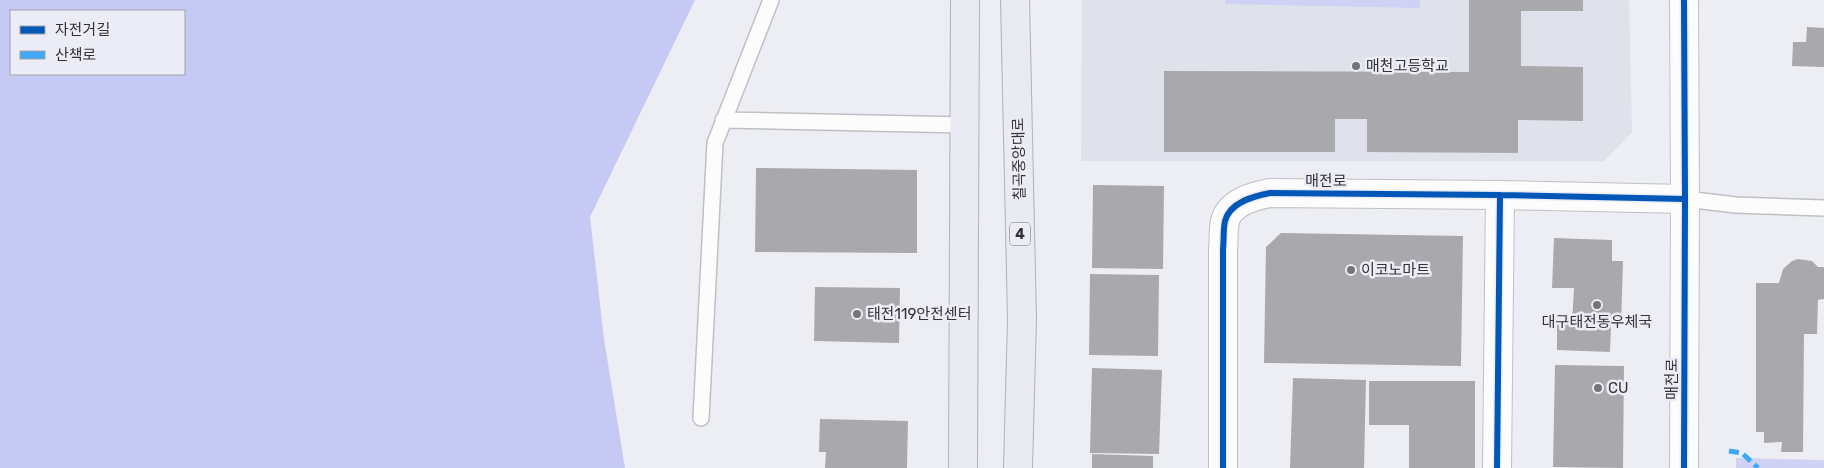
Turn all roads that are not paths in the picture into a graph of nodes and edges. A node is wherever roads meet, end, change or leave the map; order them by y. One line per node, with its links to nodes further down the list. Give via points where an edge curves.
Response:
1 (771, 0): 5 (lane)
2 (965, 0): 6 (main road)
3 (1015, 0): 12 (main road, 칠곡중앙대로 / 4, via 1022,319)
4 (1684, 0): 8 (street, 매전로)
5 (723, 120): 6 (lane); 10 (lane, via 715,143)
6 (965, 125): 11 (main road)
7 (1500, 195): 8 (street, 매전로); 13 (street, 매전로, via 1270,193 1251,197 1232,209 1226,220 1223,249); 14 (street)
8 (1685, 199): 9 (lane, via 1736,205); 15 (street, 매전로)
9 (1824, 208)
10 (701, 418)
11 (963, 468)
12 (1018, 468)
13 (1223, 468)
14 (1497, 468)
15 (1684, 468)

